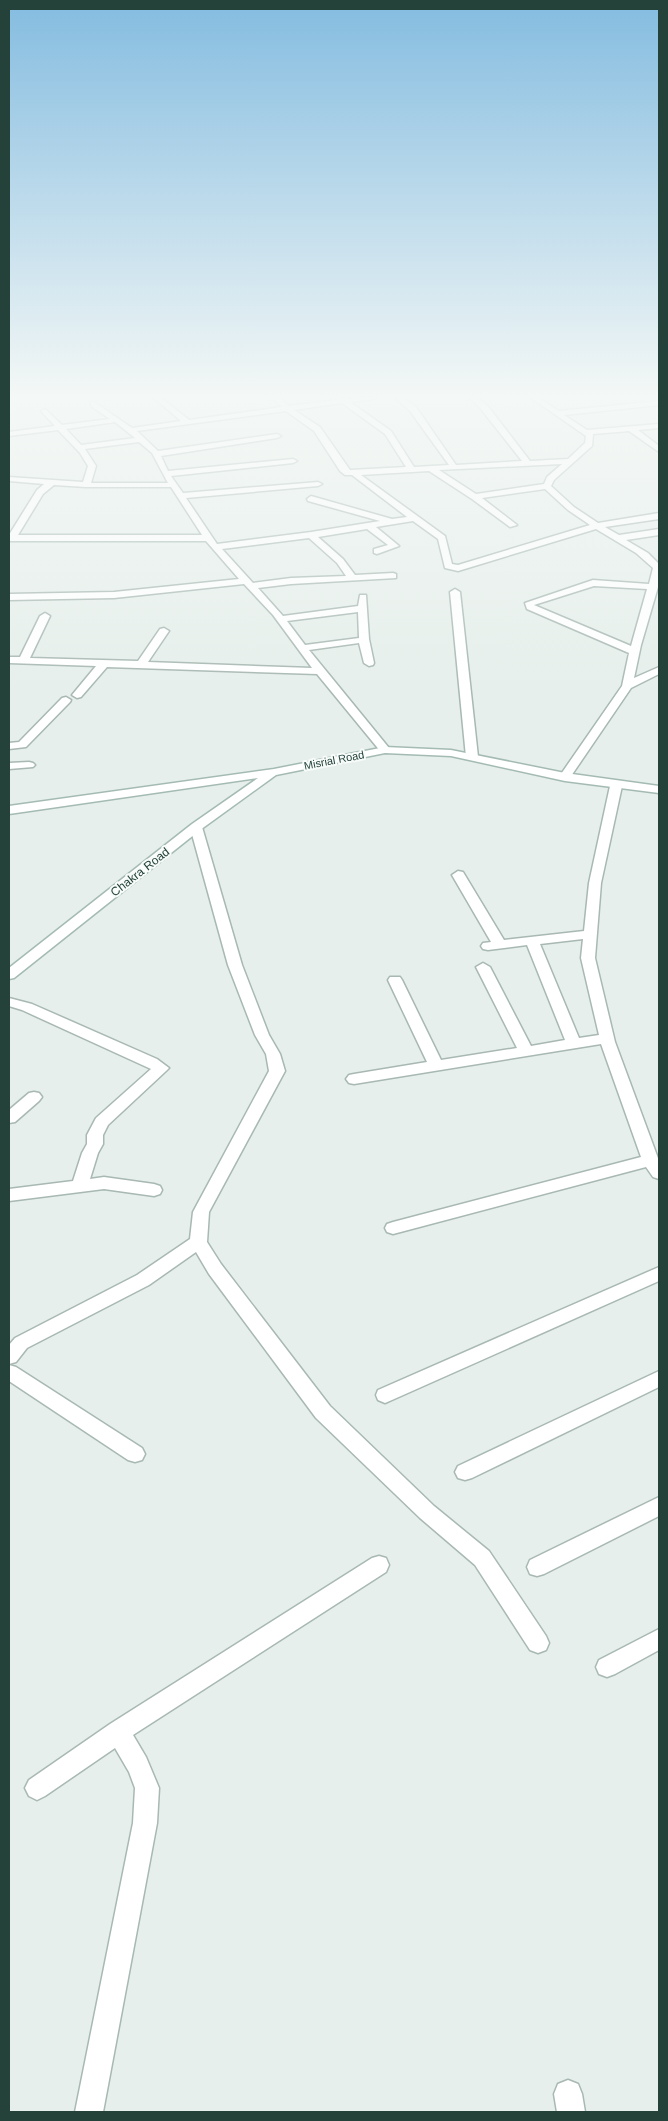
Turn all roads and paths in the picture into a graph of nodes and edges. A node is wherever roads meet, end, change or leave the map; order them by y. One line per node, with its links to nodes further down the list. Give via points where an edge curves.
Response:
1 (37, 496): 16 (street)
2 (180, 496): 17 (street)
3 (385, 496): 9 (street)
4 (482, 496): 6 (street)
5 (556, 496): 13 (street)
6 (475, 497): 11 (street)
7 (311, 499): 10 (street)
8 (659, 516): 13 (street)
9 (415, 518): 10 (street); 13 (street, via 442,538 448,566 452,568)
10 (393, 522): 12 (street)
11 (513, 525)
12 (369, 526): 15 (street); 20 (street, via 394,545)
13 (598, 526): 18 (street)
14 (659, 532): 18 (street)
15 (310, 535): 19 (street); 22 (street, via 340,561)
16 (10, 538): 17 (street)
17 (209, 538): 19 (street)
18 (618, 538): 24 (street, via 651,558 658,568)
19 (215, 547): 23 (street)
20 (377, 551)
21 (393, 576): 22 (street)
22 (352, 578): 23 (street)
23 (250, 583): 26 (street, via 114,595); 30 (street)
24 (653, 587): 34 (street); 34 (street, via 593,583 530,605)
25 (455, 592): 47 (street)
26 (9, 597)
27 (363, 597): 28 (street)
28 (363, 608): 30 (street); 32 (street)
29 (46, 616): 36 (street)
30 (280, 619): 33 (street)
31 (164, 631): 39 (street)
32 (364, 640): 33 (street); 38 (street, via 364,652)
33 (302, 648): 41 (street)
34 (634, 652): 42 (street)
35 (9, 660): 36 (street)
36 (24, 660): 37 (street)
37 (104, 663): 39 (street); 43 (street)
38 (369, 663)
39 (140, 666): 41 (street)
40 (659, 670): 42 (street)
41 (320, 672): 46 (street)
42 (627, 686): 51 (street)
43 (77, 695)
44 (66, 700): 45 (street, via 22,745)
45 (9, 746)
46 (385, 750): 47 (street, Misrial Road); 50 (street, Misrial Road)
47 (472, 757): 51 (street, Misrial Road)
48 (29, 765): 49 (street)
49 (9, 766)
50 (274, 772): 54 (street, Misrial Road); 55 (street, Chakra Road)
51 (566, 777): 52 (street, Misrial Road)
52 (616, 786): 53 (street, Misrial Road); 57 (street, via 595,883)
53 (659, 790)
54 (9, 810)
55 (196, 827): 60 (street, Chakra Road); 75 (street, via 235,965 262,1035 273,1054 277,1071 201,1212)
56 (458, 875): 58 (street, via 494,945)
57 (590, 934): 58 (street); 63 (street, via 588,958)
58 (532, 941): 64 (street)
59 (483, 967): 65 (street)
60 (9, 975)
61 (395, 980): 66 (street)
62 (9, 1002): 71 (street, via 27,1007 161,1068 102,1122)
63 (607, 1038): 64 (street); 70 (street)
64 (574, 1043): 65 (street)
65 (526, 1051): 66 (street)
66 (436, 1066): 67 (street)
67 (354, 1079)
68 (34, 1098): 69 (street)
69 (9, 1118)
70 (655, 1166): 74 (street)
71 (80, 1185): 72 (street, via 104,1183); 73 (street)
72 (154, 1190)
73 (9, 1195)
74 (393, 1228)
75 (198, 1242): 77 (street, via 143,1280 21,1343); 87 (street, via 323,1412 428,1512 482,1558)
76 (659, 1274): 80 (street)
77 (9, 1357)
78 (9, 1372): 81 (street)
79 (659, 1379): 82 (street)
80 (385, 1395)
81 (135, 1454)
82 (464, 1472)
83 (659, 1506): 85 (street)
84 (379, 1565): 89 (street)
85 (537, 1567)
86 (659, 1639): 88 (street)
87 (538, 1643)
88 (607, 1667)
89 (118, 1732): 90 (street); 91 (street, via 138,1765 147,1788 144,1823)
90 (37, 1788)
91 (88, 2112)

